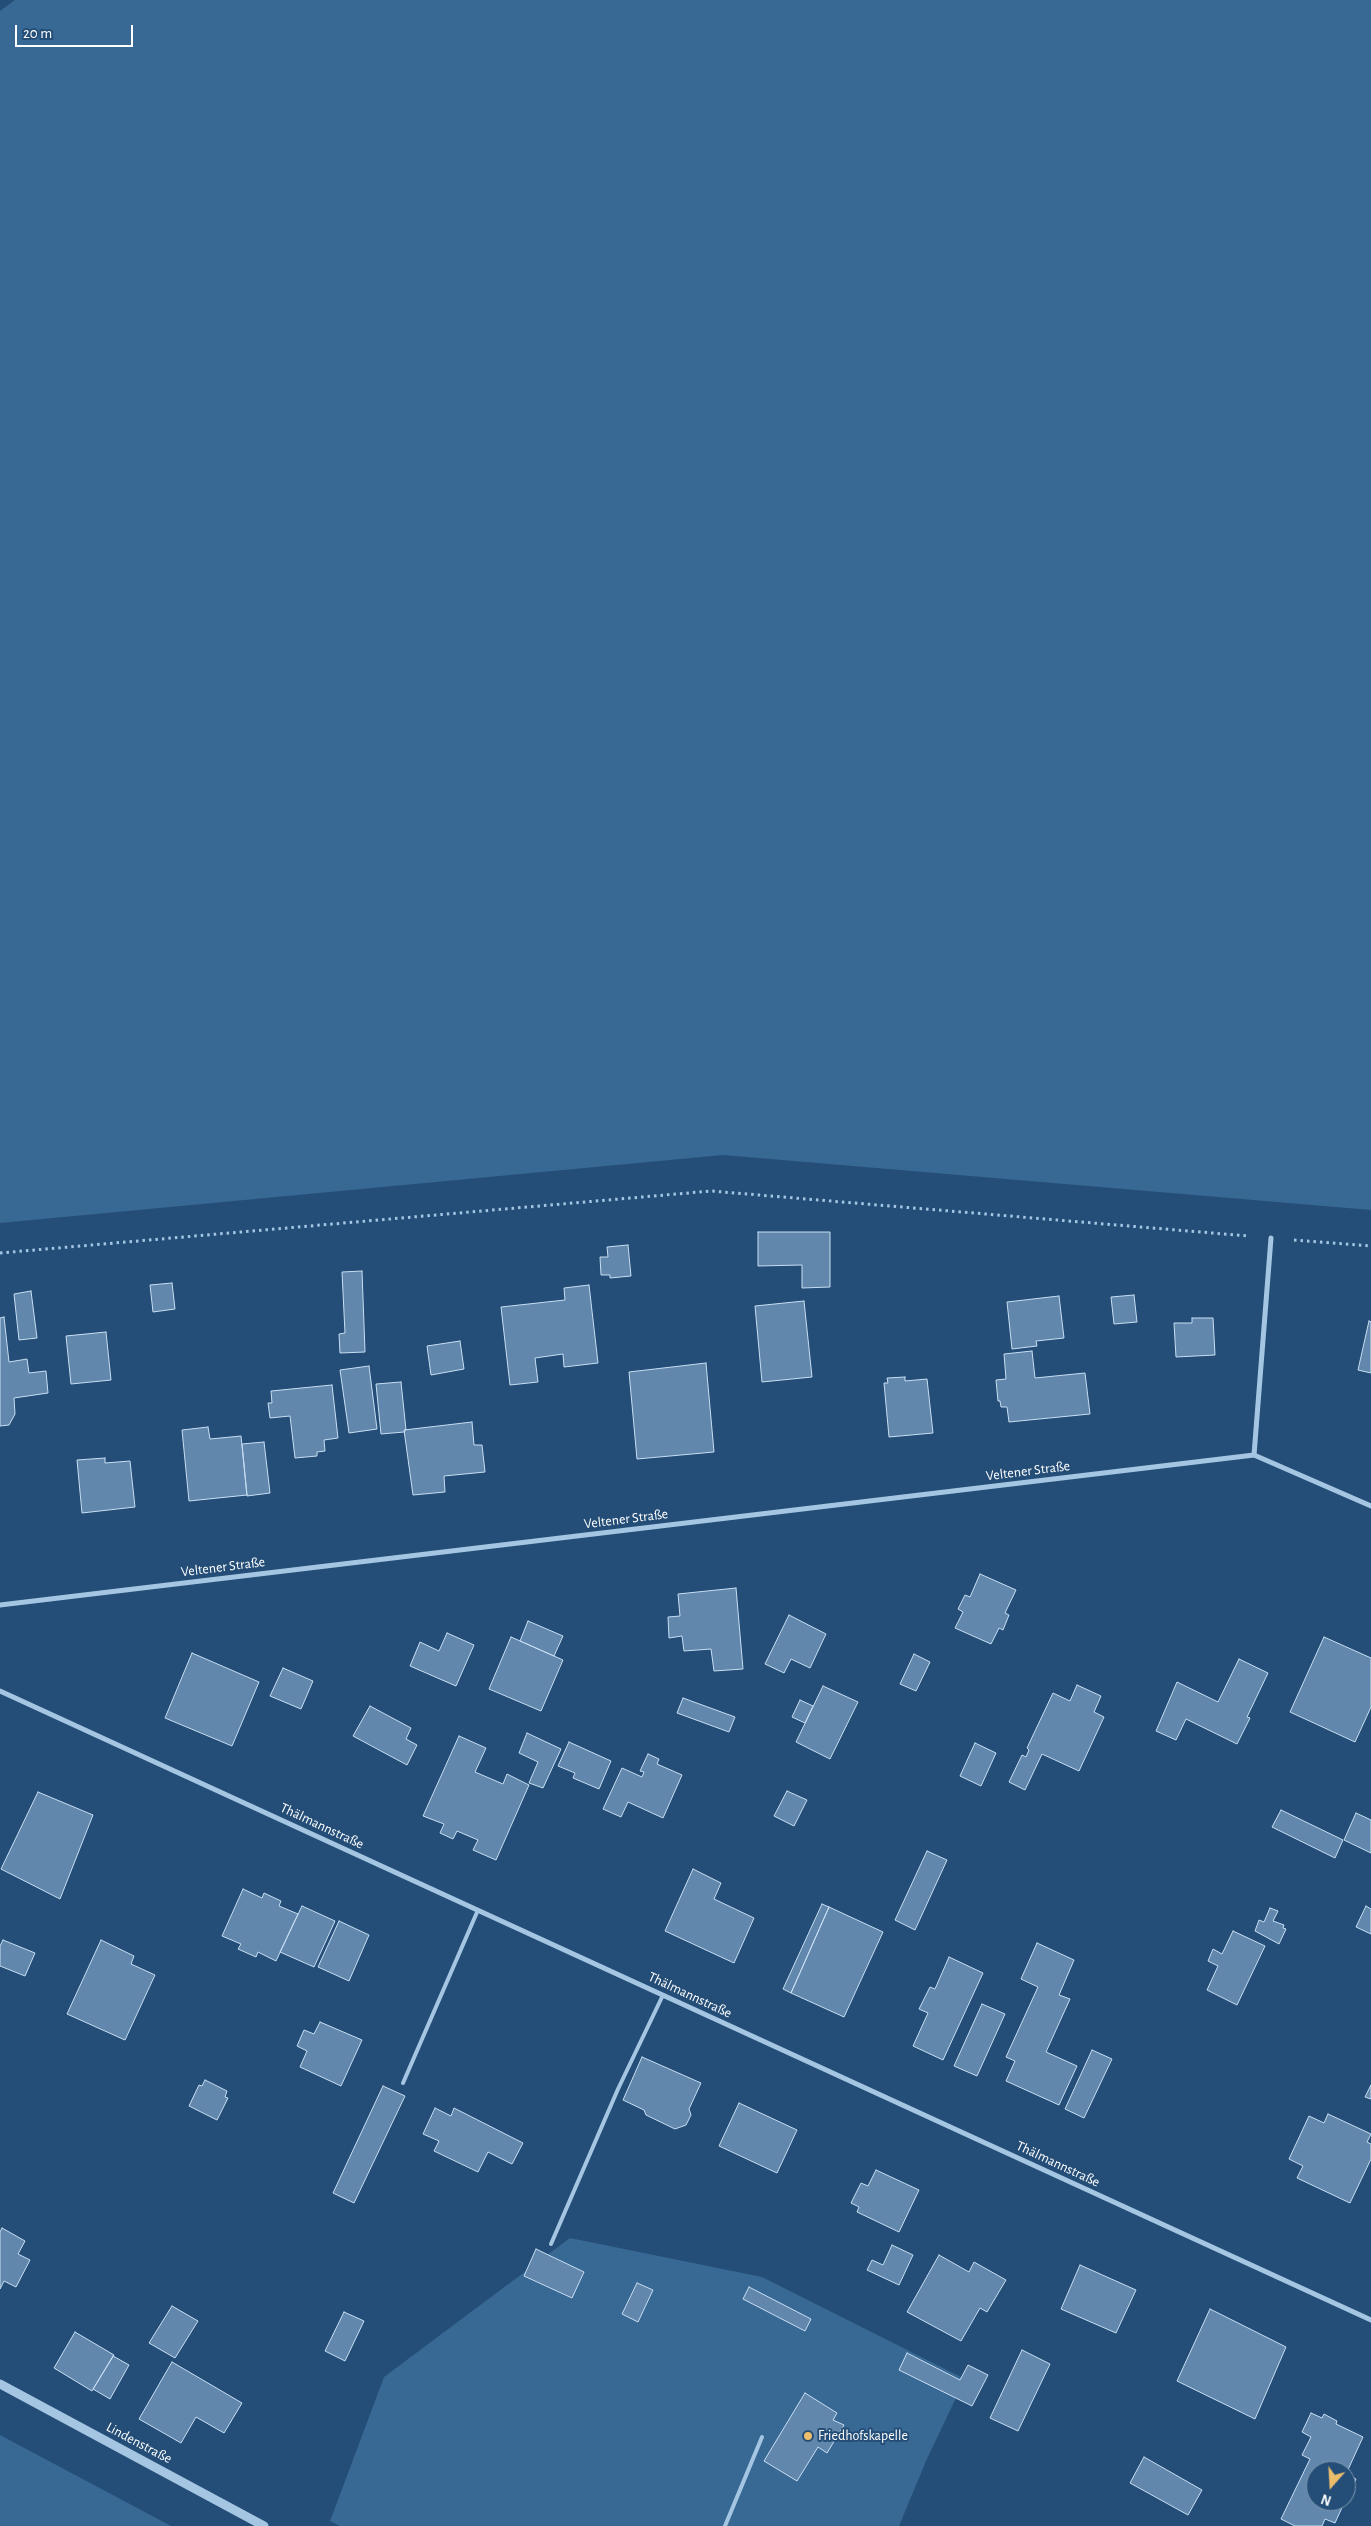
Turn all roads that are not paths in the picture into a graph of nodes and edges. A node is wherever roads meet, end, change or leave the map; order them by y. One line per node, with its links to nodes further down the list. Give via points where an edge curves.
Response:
1 (1271, 1238): 2 (street)
2 (1254, 1455): 3 (street); 4 (street, Veltener Straße)
3 (1371, 1506)
4 (0, 1605)
5 (0, 1691): 6 (street, Thälmannstraße)
6 (478, 1910): 7 (street, Thälmannstraße); 8 (lane)
7 (663, 1995): 9 (lane); 10 (street, Thälmannstraße)
8 (402, 2083)
9 (551, 2244)
10 (1371, 2320)
11 (0, 2384): 13 (street, Lindenstraße)
12 (762, 2437): 14 (lane)
13 (264, 2526)
14 (725, 2526)

